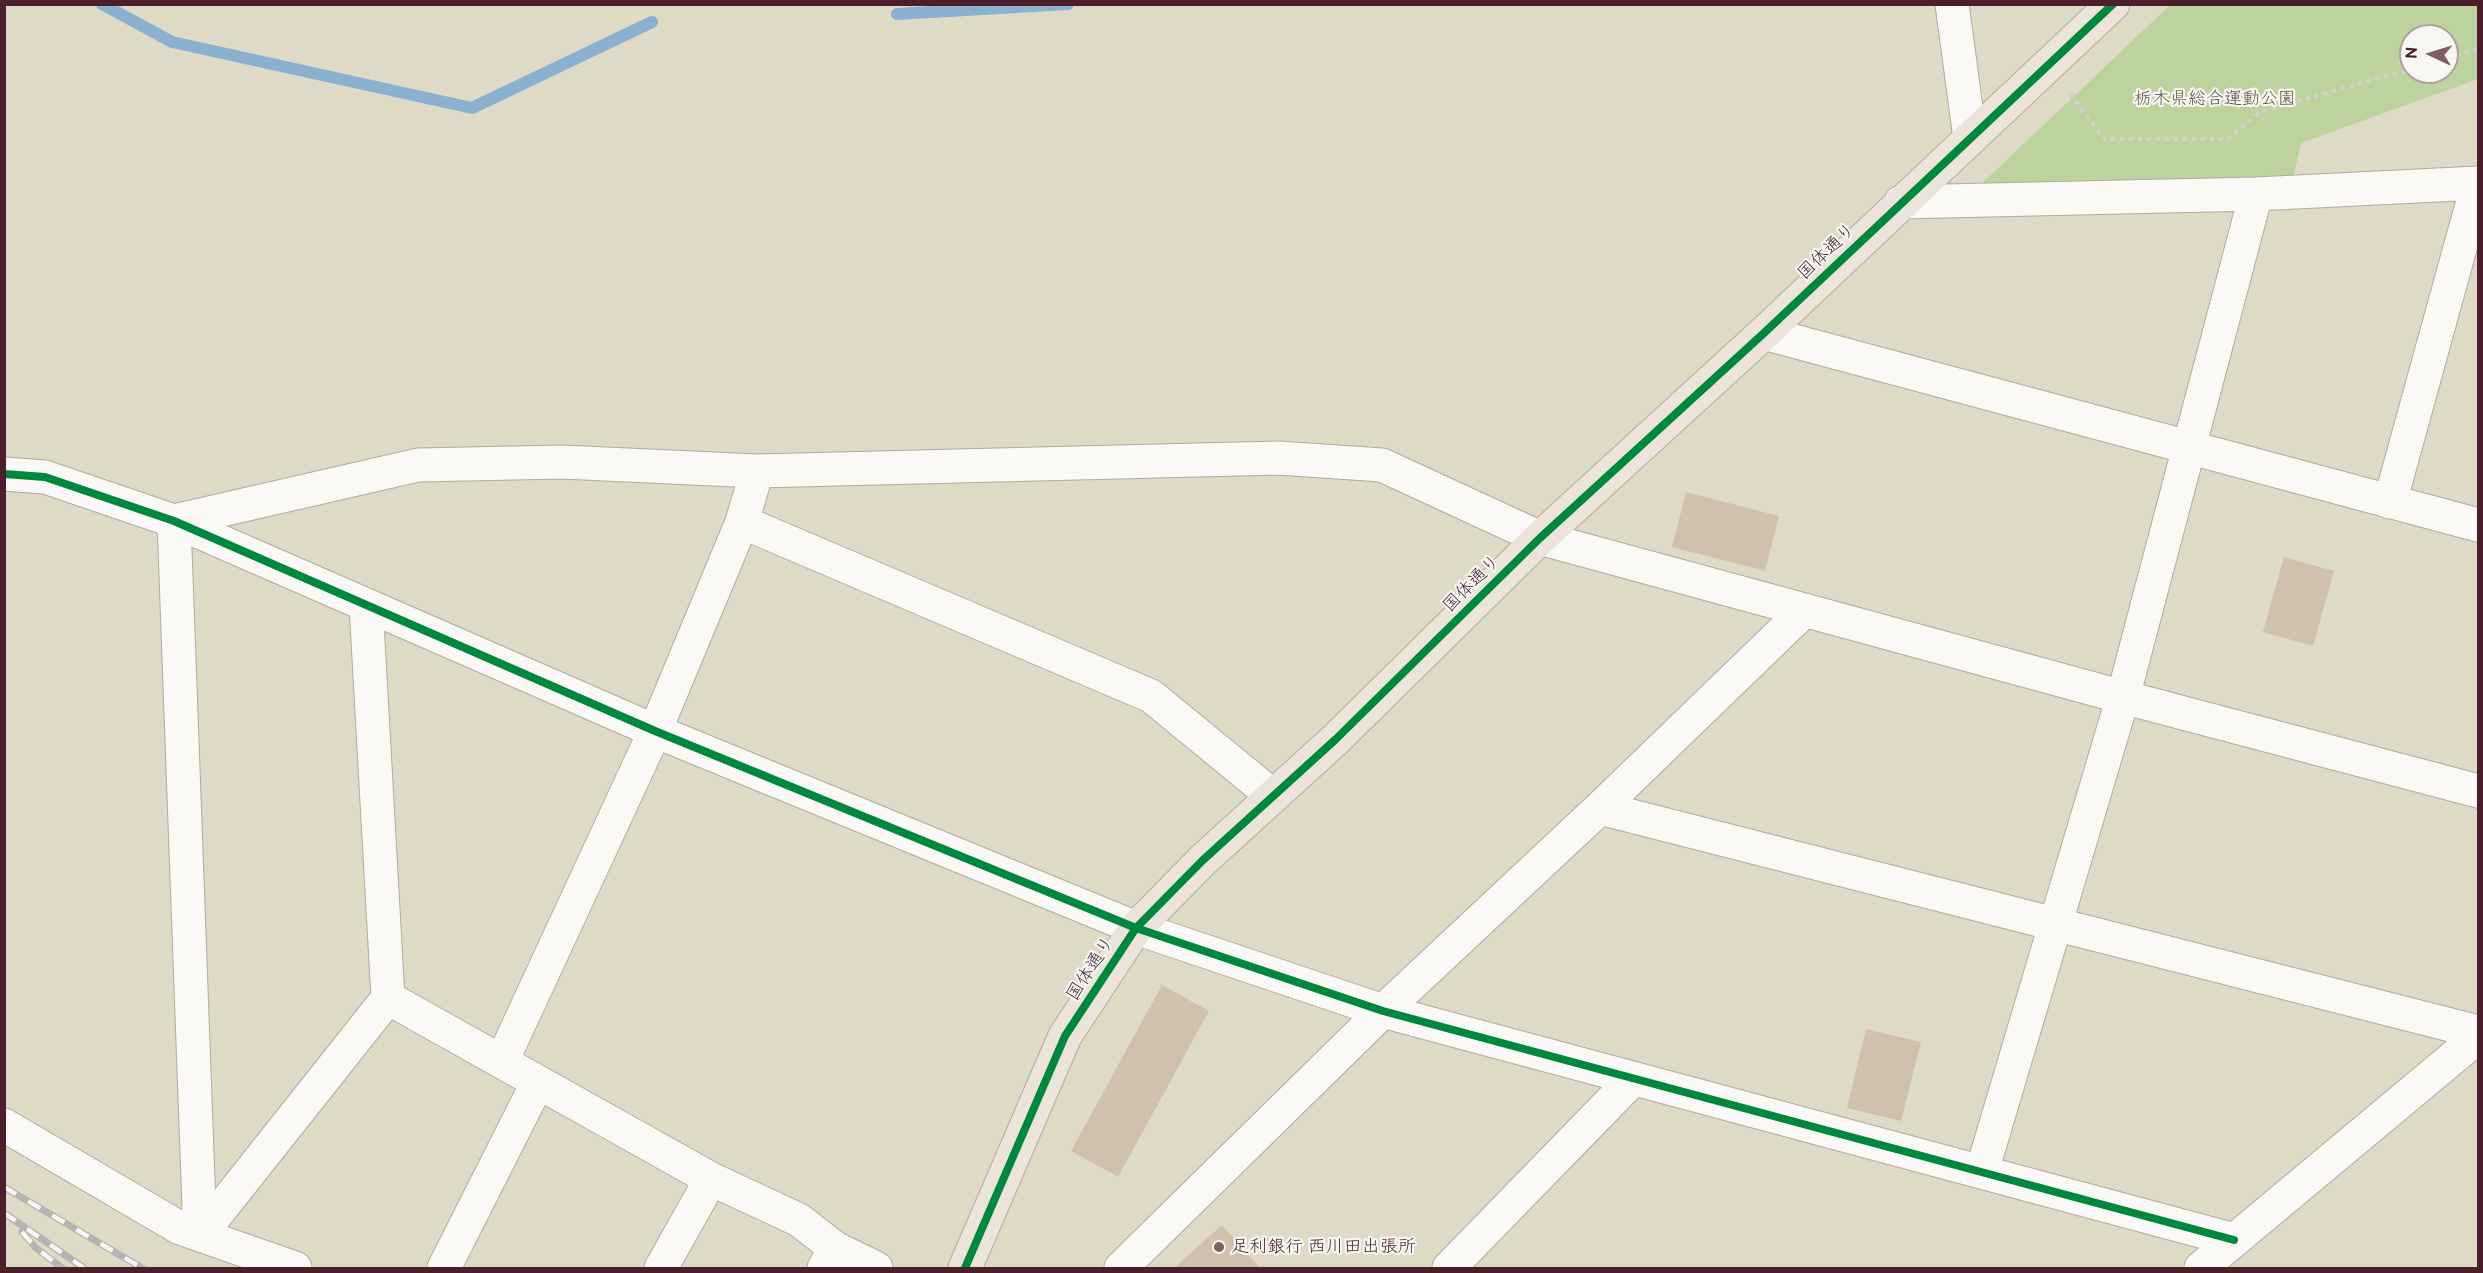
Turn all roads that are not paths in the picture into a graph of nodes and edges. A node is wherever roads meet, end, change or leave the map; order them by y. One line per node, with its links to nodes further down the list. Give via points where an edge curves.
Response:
1 (1952, 4): 3 (street)
2 (2113, 4): 3 (main road, 国体通り)
3 (1970, 138): 6 (main road, 国体通り)
4 (2478, 183): 5 (street); 11 (street)
5 (2256, 194): 6 (street); 8 (street)
6 (1901, 202): 7 (main road, 国体通り)
7 (1764, 333): 8 (street); 15 (main road, 国体通り)
8 (2190, 448): 11 (street); 18 (street)
9 (757, 471): 12 (street, via 562,462 418,465); 13 (street); 15 (street, via 1278,458 1382,465)
10 (4, 474): 12 (street, via 45,477)
11 (2390, 502): 14 (street)
12 (174, 521): 16 (street); 35 (street)
13 (742, 522): 19 (street); 21 (street, via 1151,696)
14 (2478, 525)
15 (1540, 538): 17 (street); 21 (main road, 国体通り)
16 (366, 604): 19 (street); 25 (street)
17 (1805, 610): 18 (street); 22 (street)
18 (2123, 697): 20 (street); 23 (street)
19 (655, 731): 24 (street); 29 (street)
20 (2478, 791)
21 (1273, 796): 24 (main road, 国体通り)
22 (1600, 808): 23 (street); 26 (street)
23 (2056, 925): 27 (street); 33 (street)
24 (1136, 928): 26 (street); 42 (main road, 国体通り, via 1065,1036)
25 (388, 998): 29 (street); 35 (street)
26 (1383, 1011): 30 (street); 43 (street)
27 (2478, 1032)
28 (2478, 1037): 36 (street)
29 (502, 1061): 31 (street)
30 (1633, 1079): 33 (street); 44 (street)
31 (538, 1082): 34 (street); 39 (street)
32 (4, 1125): 35 (street, via 180,1228)
33 (1982, 1171): 36 (street)
34 (711, 1179): 37 (street, via 799,1220); 40 (street)
35 (200, 1235): 38 (street)
36 (2234, 1240): 45 (street)
37 (830, 1258): 41 (street)
38 (295, 1269)
39 (444, 1269)
40 (661, 1269)
41 (876, 1269)
42 (964, 1269)
43 (1121, 1269)
44 (1449, 1269)
45 (2201, 1269)

